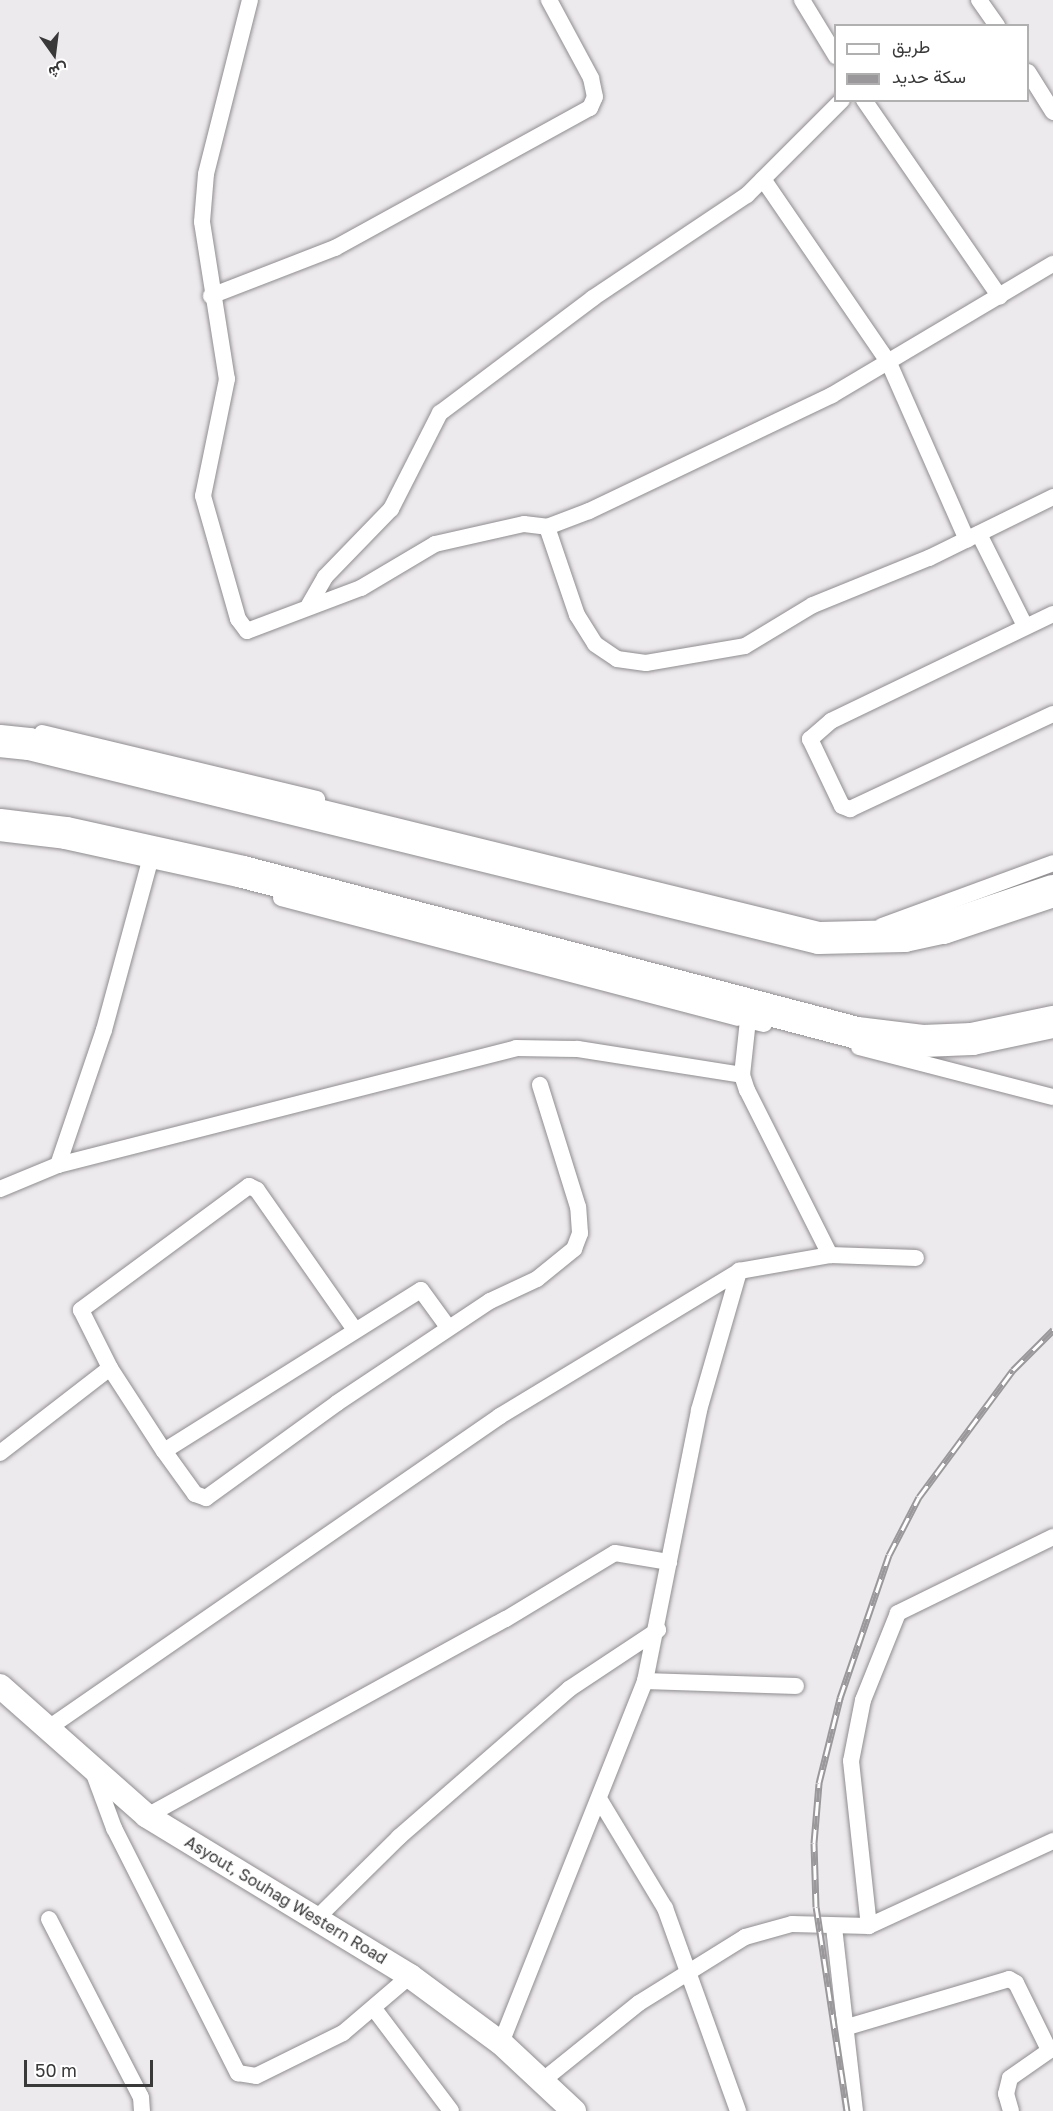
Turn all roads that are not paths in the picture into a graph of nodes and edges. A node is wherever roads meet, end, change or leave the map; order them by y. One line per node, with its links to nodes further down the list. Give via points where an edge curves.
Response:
1 (250, 0): 13 (street, via 202,200)
2 (549, 0): 13 (street, via 591,78 594,97 590,108 335,248)
3 (802, 0): 6 (street)
4 (980, 0): 5 (street)
5 (996, 24)
6 (834, 53)
7 (1029, 74): 10 (street)
8 (840, 102): 11 (street)
9 (865, 102): 14 (street)
10 (1053, 112)
11 (763, 179): 15 (street); 19 (street, via 440,413 391,509 325,577)
12 (1053, 264): 14 (street)
13 (211, 296): 19 (street, via 227,386 203,496 225,579 247,631)
14 (1000, 297): 15 (street)
15 (889, 363): 17 (street); 18 (street)
16 (1053, 497): 18 (street)
17 (547, 527): 18 (street, via 582,625 604,653 633,662 745,646 813,605); 19 (street, via 524,524 435,544 361,588)
18 (973, 537): 21 (street)
19 (309, 605)
20 (1053, 614): 21 (street)
21 (1025, 627): 22 (street, via 820,727 811,744 842,806 850,809)
22 (1053, 714)
23 (0, 726): 27 (street, via 99,743 437,831 845,926 894,923)
24 (0, 741): 29 (highway, via 52,749 819,938 923,932)
25 (0, 825): 31 (highway, via 66,833 243,872 857,1033 923,1041 972,1039)
26 (0, 835): 28 (street)
27 (1053, 863)
28 (149, 864): 30 (street); 35 (street, via 104,1030)
29 (1053, 891)
30 (748, 1020): 32 (street); 34 (street)
31 (1053, 1022)
32 (742, 1075): 35 (street, via 578,1049 516,1048); 37 (street)
33 (540, 1085): 40 (street, via 578,1207 580,1233 574,1250 537,1279)
34 (1050, 1091)
35 (58, 1165): 36 (street)
36 (0, 1189)
37 (830, 1255): 38 (street); 39 (street)
38 (916, 1258)
39 (739, 1271): 46 (street, via 699,1410); 51 (street, via 500,1416)
40 (448, 1327): 41 (street, via 424,1289); 43 (street, via 206,1498 195,1494)
41 (355, 1330): 42 (street, via 257,1190 249,1186 83,1304 81,1316); 43 (street)
42 (110, 1368): 43 (street); 44 (street)
43 (164, 1450)
44 (0, 1454)
45 (1053, 1537): 58 (street, via 909,1604 893,1620 863,1700 850,1761)
46 (669, 1562): 47 (street); 54 (street, via 615,1553 506,1619)
47 (658, 1630): 48 (street); 56 (street, via 569,1689 399,1837)
48 (645, 1681): 50 (street); 53 (street)
49 (0, 1686): 51 (main road, Asyout, Souhag Western Road)
50 (796, 1686)
51 (47, 1729): 52 (main road, Asyout, Souhag Western Road)
52 (94, 1773): 54 (main road, Asyout, Souhag Western Road); 62 (street, via 114,1828 238,2073 256,2076)
53 (601, 1802): 60 (street, via 665,1908); 64 (street)
54 (147, 1816): 56 (main road, Asyout, Souhag Western Road)
55 (1053, 1841): 58 (street)
56 (318, 1917): 61 (main road, Asyout, Souhag Western Road)
57 (49, 1919): 67 (street, via 141,2097)
58 (870, 1926): 59 (street)
59 (834, 1928): 60 (street, via 792,1924 767,1929); 63 (street)
60 (686, 1970): 66 (street); 70 (street)
61 (410, 1976): 62 (street); 64 (main road, Asyout, Souhag Western Road)
62 (375, 2010): 68 (street)
63 (844, 2028): 65 (street, via 1009,1979 1016,1983); 71 (street)
64 (501, 2043): 66 (main road, Asyout, Souhag Western Road)
65 (1051, 2049): 72 (street, via 1010,2078 1006,2094)
66 (542, 2081): 69 (main road, Asyout, Souhag Western Road)
67 (142, 2111)
68 (451, 2111)
69 (574, 2111)
70 (738, 2111)
71 (855, 2111)
72 (1011, 2111)

